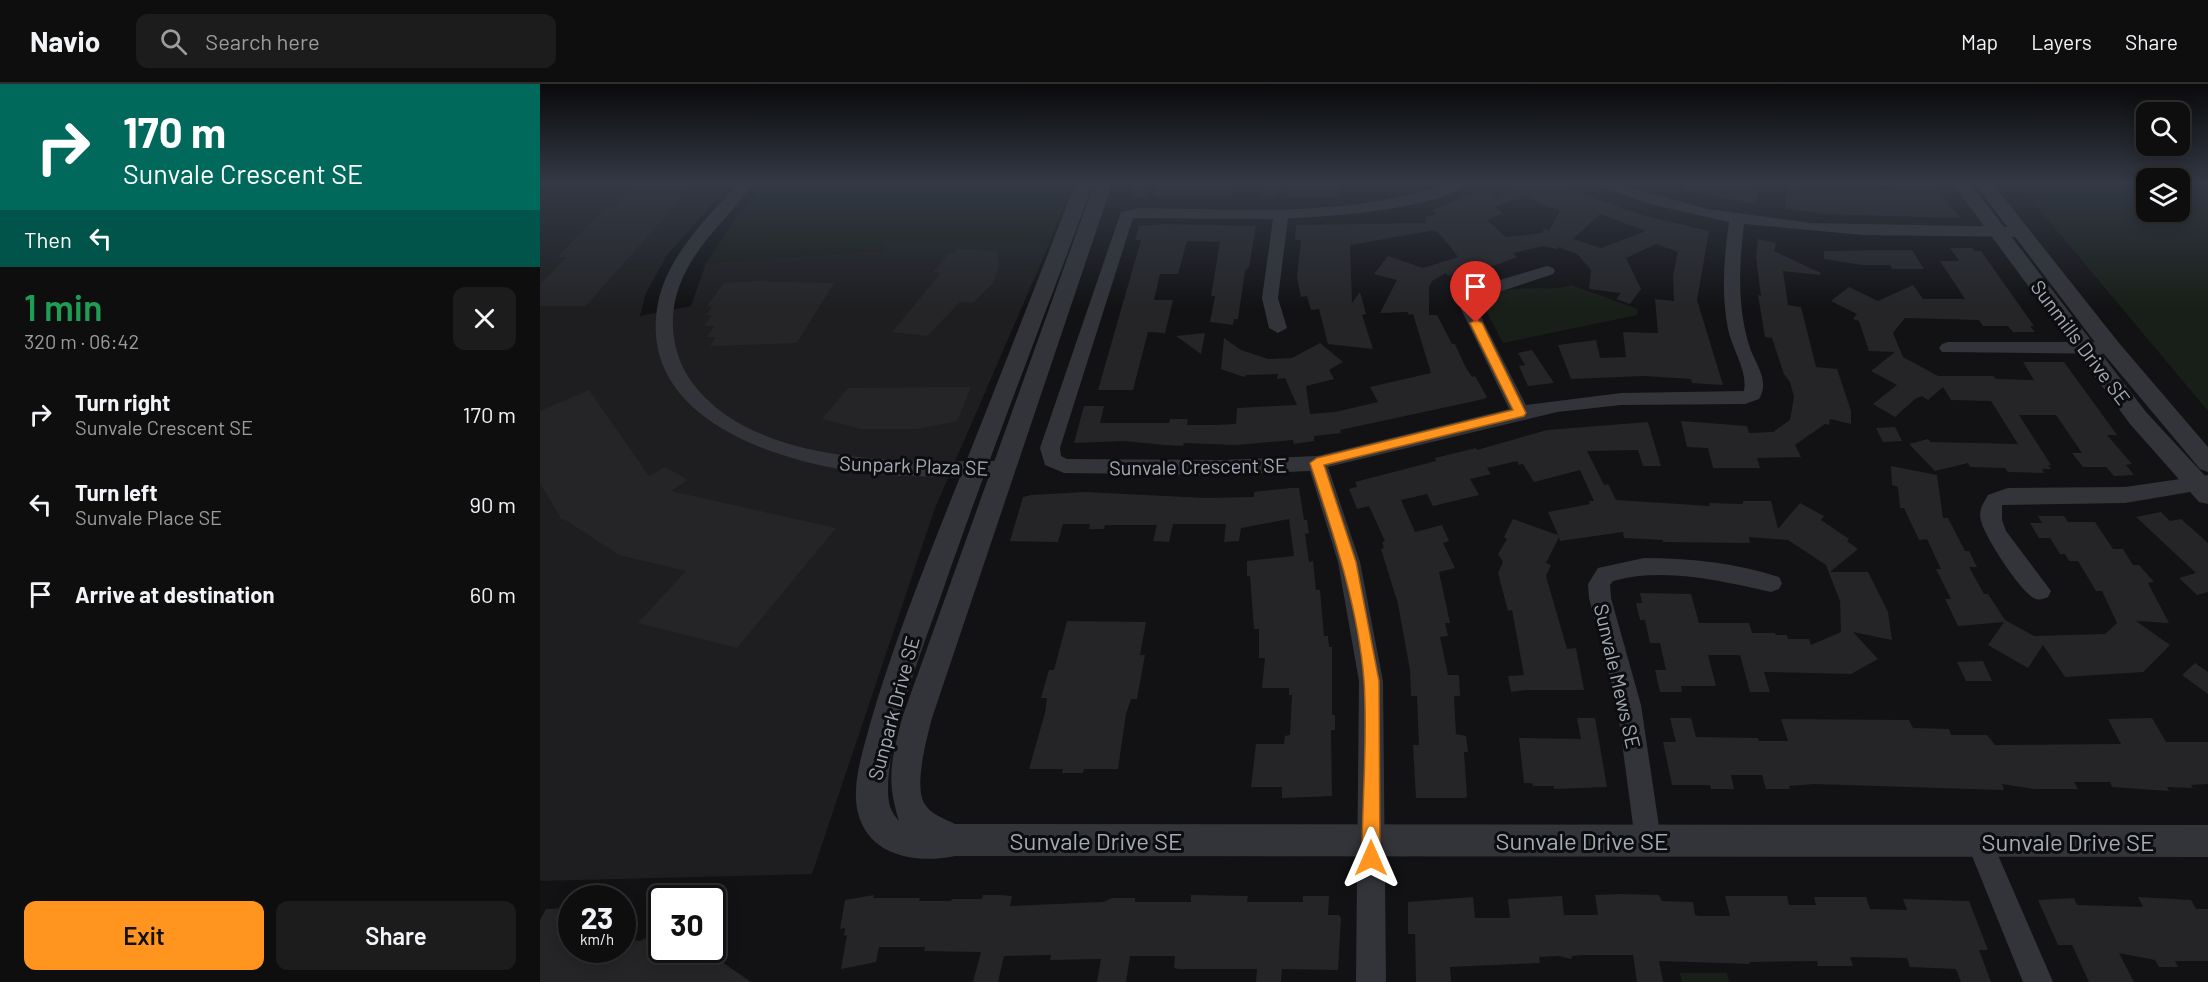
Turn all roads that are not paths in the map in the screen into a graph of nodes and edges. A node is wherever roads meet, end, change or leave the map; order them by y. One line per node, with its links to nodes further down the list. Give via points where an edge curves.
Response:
1 (712, 226): 20 (street, Sunpark Plaza SE, via 690,253 669,293 664,337 682,382 715,417 747,435 799,455 865,466)
2 (1069, 226): 20 (street, Sunpark Drive SE)
3 (1087, 226): 20 (street, Sunpark Drive SE)
4 (1121, 226): 18 (street, Sunvale Crescent SE, via 1049,455 1064,466 1223,468)
5 (1279, 226): 13 (street, via 1270,298)
6 (1736, 226): 17 (street, Sunvale Crescent SE, via 1731,266 1733,315 1755,384 1752,395 1734,399 1621,399)
7 (1800, 226): 10 (street, via 1847,231)
8 (1993, 226): 10 (street, Sunmills Drive SE)
9 (2017, 226): 11 (street, Sunmills Drive SE)
10 (1998, 232): 11 (street); 14 (street, Sunmills Drive SE)
11 (2022, 232): 16 (street, Sunmills Drive SE)
12 (1547, 271): 17 (street, via 1468,298 1469,309)
13 (1278, 328)
14 (2085, 347): 15 (street); 16 (street); 21 (street, Sunmills Drive SE, via 2138,418)
15 (1948, 348)
16 (2111, 348): 19 (street, Sunmills Drive SE)
17 (1520, 413): 18 (street, Sunvale Crescent SE)
18 (1317, 463): 28 (street, via 1349,562 1366,641 1372,692)
19 (2208, 463)
20 (989, 468): 24 (street, Sunpark Drive SE, via 916,626 871,782 874,814 890,836 931,846)
21 (2204, 487): 23 (street, via 2125,495 2008,496 1995,500 1988,510 1989,518 2002,542)
22 (1771, 584): 25 (street, Sunvale Mews SE, via 1711,570 1632,567 1606,574 1599,584 1629,705)
23 (2040, 591)
24 (955, 840): 28 (street, Sunvale Drive SE)
25 (1648, 840): 26 (street, Sunvale Drive SE); 28 (street, Sunvale Drive SE)
26 (1979, 841): 27 (street, Sunvale Drive SE); 30 (street)
27 (2208, 841)
28 (1371, 842): 29 (street)
29 (1371, 982)
30 (2038, 982)

